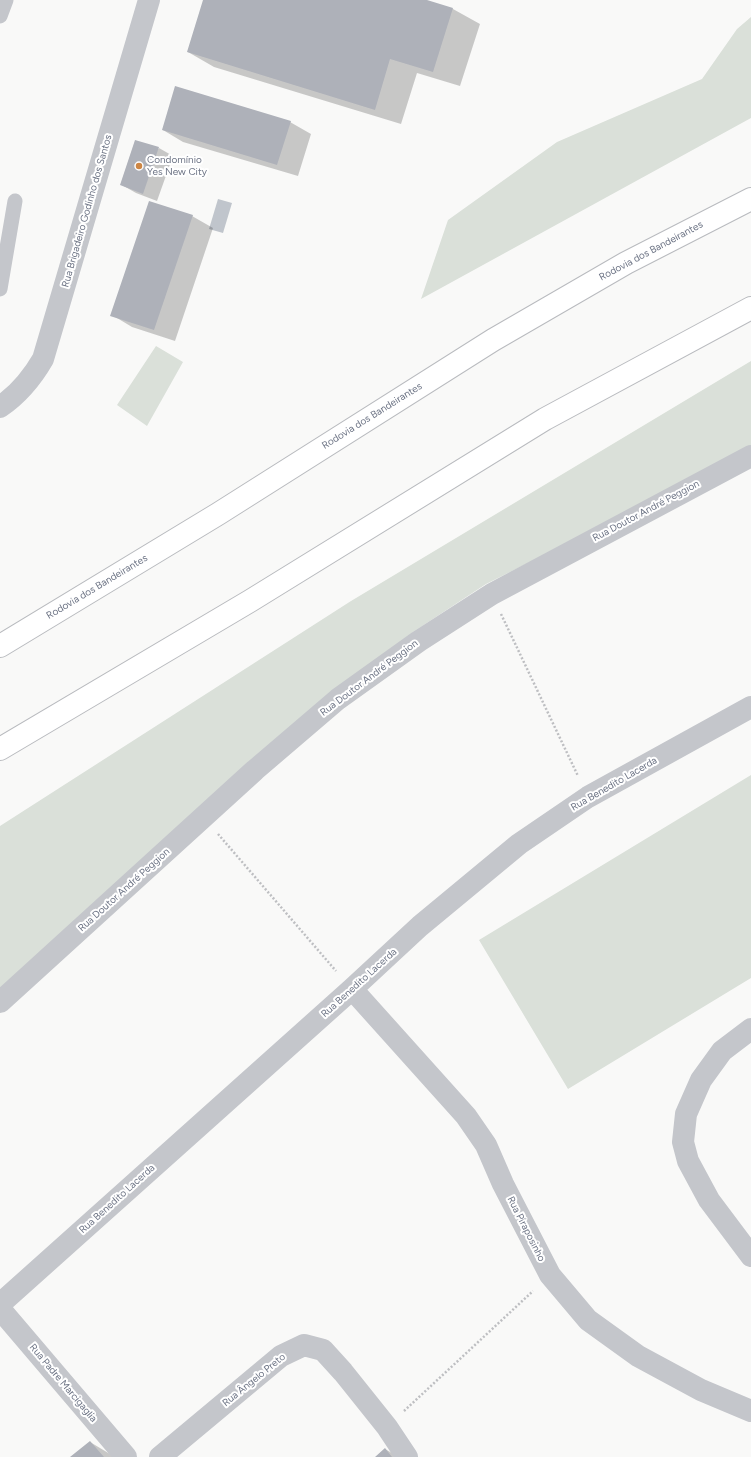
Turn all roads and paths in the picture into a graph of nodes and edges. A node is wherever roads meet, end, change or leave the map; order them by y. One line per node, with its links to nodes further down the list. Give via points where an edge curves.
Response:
1 (6, 0): 3 (lane)
2 (149, 0): 8 (street, Rua Brigadeiro Godinho dos Santos, via 43,359 25,386)
3 (0, 16)
4 (751, 199): 11 (highway, Rodovia dos Bandeirantes, via 626,263 493,340 218,514)
5 (15, 201): 6 (lane)
6 (0, 289)
7 (751, 308): 13 (highway, via 545,419 250,601)
8 (0, 407)
9 (751, 456): 10 (street, Rua Doutor André Peggion)
10 (492, 594): 14 (path); 15 (street, Rua Doutor André Peggion, via 419,641 338,699)
11 (0, 646)
12 (751, 707): 14 (street, Rua Benedito Lacerda)
13 (0, 749)
14 (588, 797): 16 (street, Rua Benedito Lacerda, via 519,844 420,926)
15 (204, 817): 16 (path); 17 (street, Rua Doutor André Peggion)
16 (352, 989): 20 (street, Rua Piraposinho, via 466,1116 486,1145); 21 (street, Rua Benedito Lacerda)
17 (0, 1002)
18 (751, 1029): 19 (street, via 722,1051 701,1080 686,1114 683,1142 688,1161 709,1200)
19 (751, 1256)
20 (550, 1275): 23 (street, Rua Piraposinho, via 588,1320 638,1356 701,1390); 24 (path)
21 (0, 1304)
22 (0, 1309): 25 (street, Rua Padre Marcigaglia)
23 (751, 1411)
24 (387, 1427): 26 (street, Rua Ângelo Preto, via 323,1350 304,1345 281,1356); 27 (street, Rua Ângelo Preto)
25 (126, 1457)
26 (160, 1457)
27 (407, 1457)

